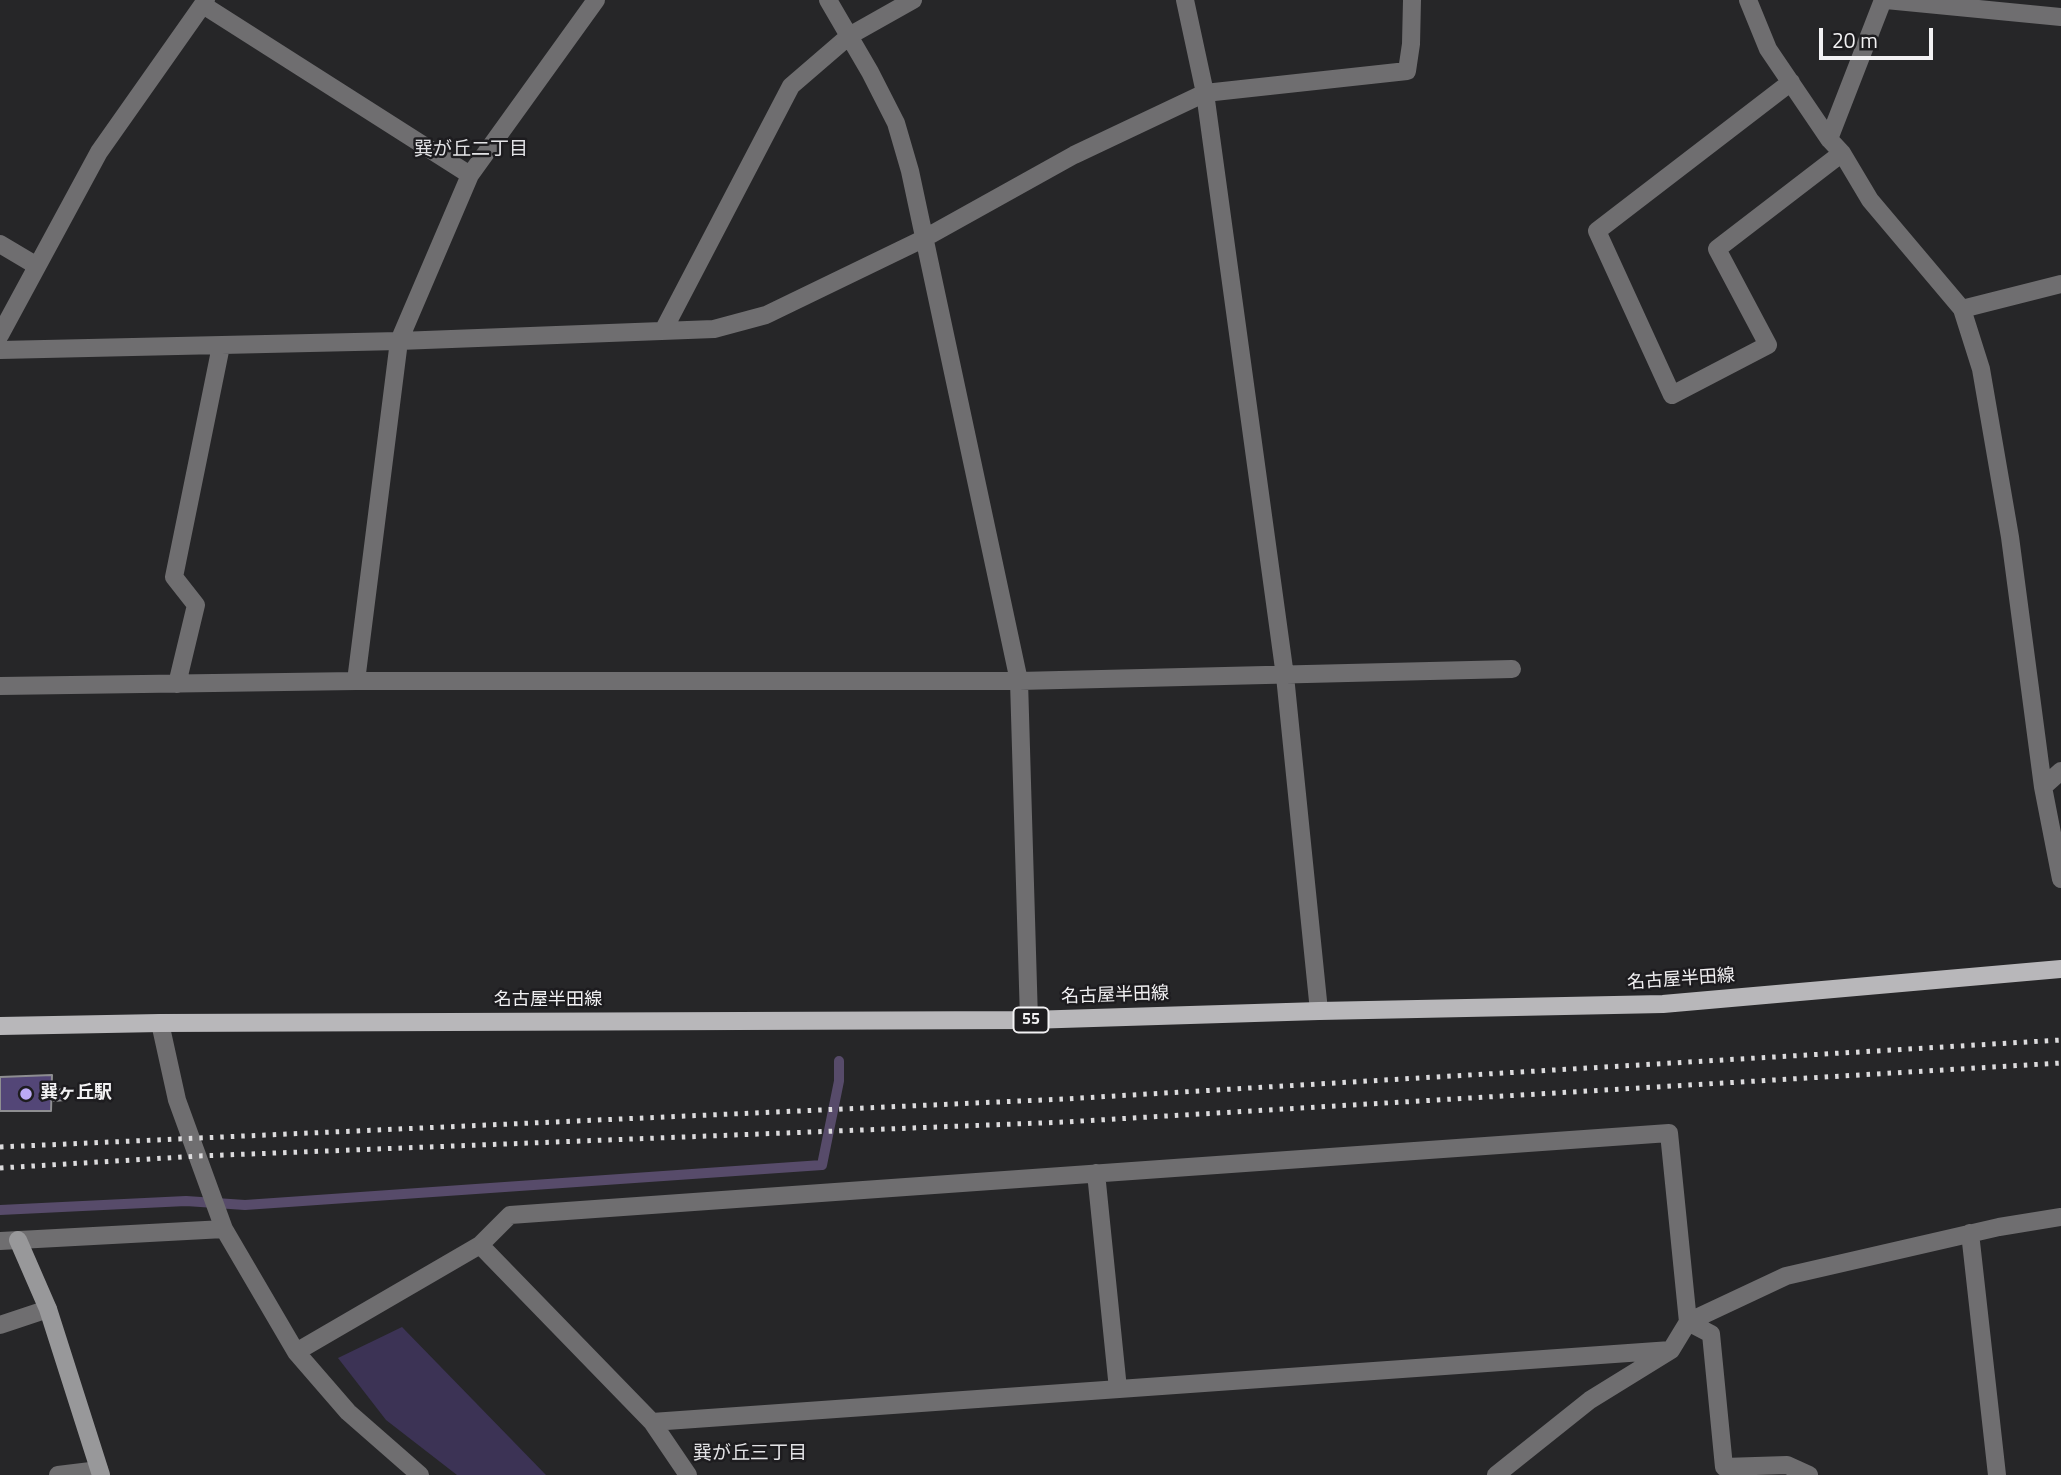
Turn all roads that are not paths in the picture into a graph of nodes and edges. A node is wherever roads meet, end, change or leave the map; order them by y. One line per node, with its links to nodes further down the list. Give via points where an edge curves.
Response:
1 (596, 0): 15 (street)
2 (828, 0): 10 (street)
3 (913, 0): 10 (street)
4 (1185, 0): 12 (street)
5 (1412, 0): 12 (street, via 1407,71)
6 (1748, 0): 11 (street, via 1768,49)
7 (1884, 0): 9 (street); 13 (street)
8 (204, 2): 15 (street); 18 (street, via 99,152)
9 (2061, 17)
10 (849, 36): 16 (street, via 896,123); 21 (street, via 791,86)
11 (1791, 82): 13 (street); 14 (street, via 1597,231 1672,395 1768,345 1717,248)
12 (1205, 93): 16 (street, via 1074,155); 27 (street)
13 (1829, 139): 14 (street)
14 (1842, 153): 20 (street, via 1870,200)
15 (470, 175): 23 (street)
16 (923, 239): 21 (street, via 766,314 714,328); 29 (street)
17 (0, 244): 18 (street)
18 (37, 266): 22 (street)
19 (2061, 284): 20 (street)
20 (1962, 309): 33 (street, via 1981,369 2003,498)
21 (663, 331): 23 (street)
22 (0, 335)
23 (399, 341): 24 (street); 28 (street)
24 (222, 346): 25 (street); 30 (street, via 174,577 196,605)
25 (0, 350)
26 (1513, 669): 27 (street)
27 (1285, 676): 29 (street); 36 (street)
28 (356, 681): 29 (street); 30 (street)
29 (1019, 681): 37 (street)
30 (177, 684): 31 (street)
31 (0, 686)
32 (2061, 771): 33 (street)
33 (2043, 787): 34 (street)
34 (2061, 879)
35 (2061, 968): 36 (main road, 名古屋半田線 / 55, via 1663,1004)
36 (1319, 1010): 37 (main road, 名古屋半田線 / 55)
37 (1028, 1020): 38 (main road, 名古屋半田線 / 55)
38 (160, 1023): 39 (main road, 名古屋半田線 / 55); 42 (street, via 177,1100)
39 (0, 1026)
40 (1096, 1173): 46 (street, via 510,1215); 48 (street, via 1669,1133); 52 (street)
41 (2061, 1217): 43 (street)
42 (224, 1229): 44 (street); 51 (street)
43 (1970, 1233): 48 (street, via 1786,1276); 60 (street)
44 (18, 1240): 45 (street); 47 (street)
45 (0, 1241)
46 (480, 1245): 51 (street); 53 (street)
47 (48, 1309): 49 (street); 54 (street)
48 (1688, 1322): 50 (street); 59 (street, via 1711,1334 1724,1468 1787,1465)
49 (0, 1325)
50 (1671, 1350): 52 (street); 58 (street, via 1590,1400)
51 (296, 1352): 56 (street, via 348,1412)
52 (1118, 1389): 53 (street)
53 (652, 1422): 57 (street)
54 (100, 1473): 55 (street)
55 (58, 1475)
56 (420, 1475)
57 (688, 1475)
58 (1496, 1475)
59 (1809, 1475)
60 (1997, 1475)

